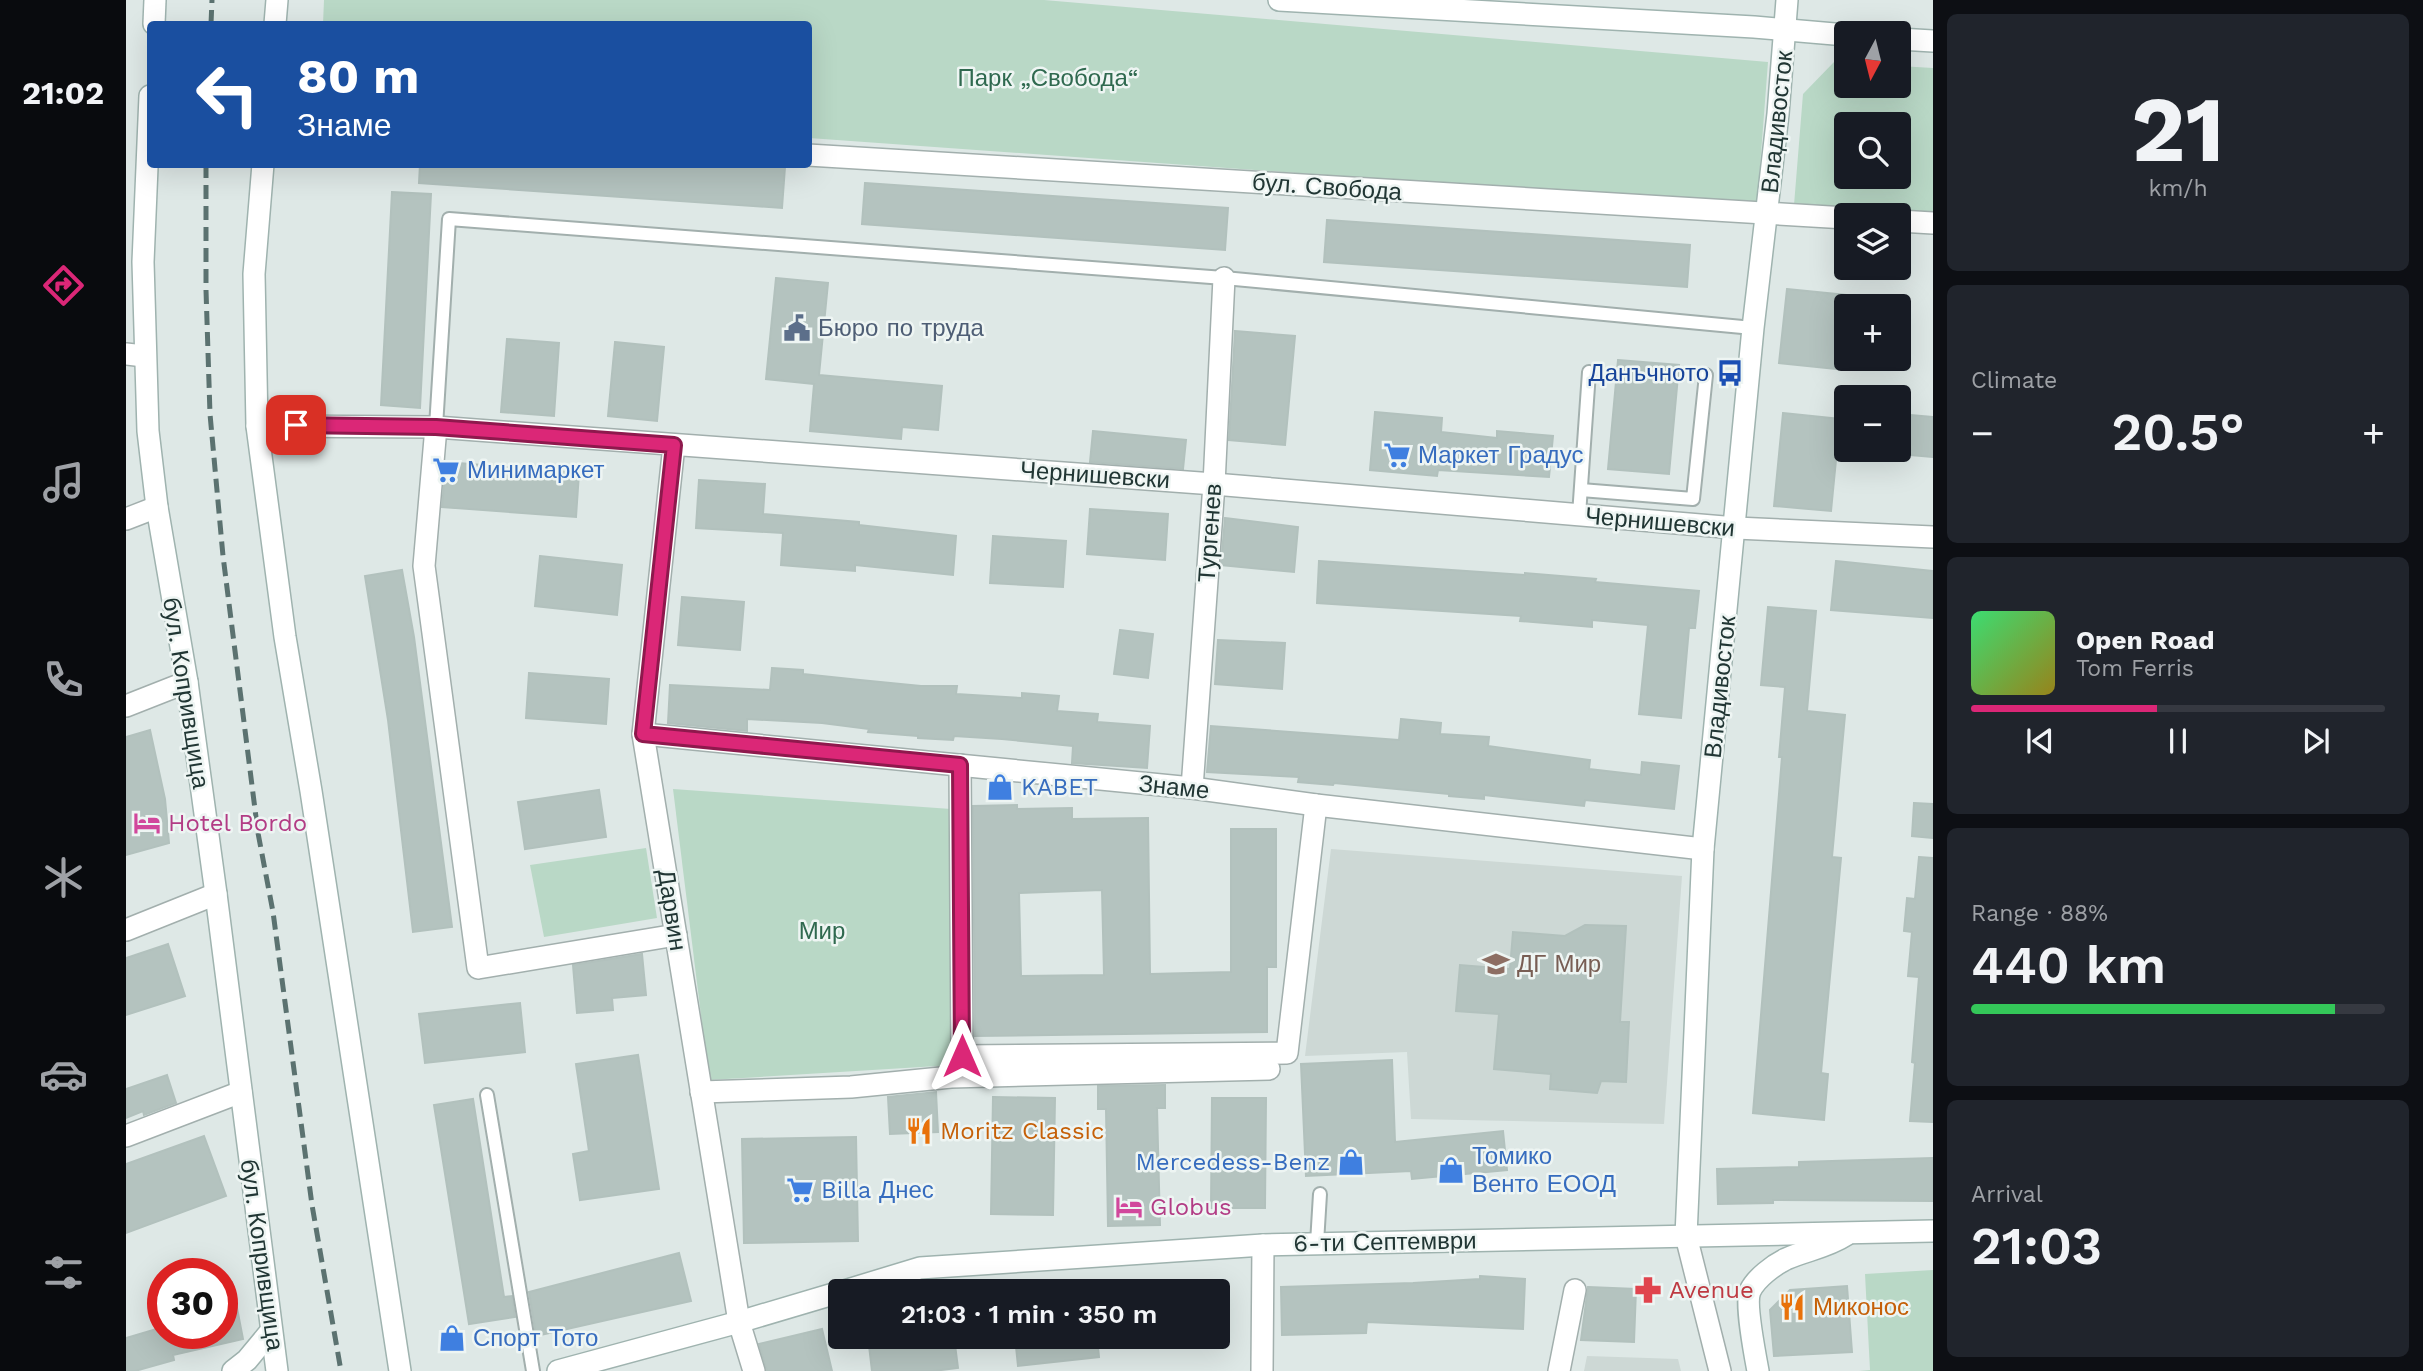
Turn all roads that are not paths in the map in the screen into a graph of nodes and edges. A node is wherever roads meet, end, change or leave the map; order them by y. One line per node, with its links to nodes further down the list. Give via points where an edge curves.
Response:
1 (155, 0): 5 (street)
2 (277, 0): 6 (street)
3 (1279, 0): 7 (street)
4 (1787, 0): 7 (street, Владивосток)
5 (154, 21)
6 (275, 21)
7 (1786, 29): 8 (street); 14 (street, Владивосток)
8 (1834, 34)
9 (1911, 40): 10 (street)
10 (1933, 41)
11 (812, 155): 14 (street, бул. Свобода)
12 (147, 167): 20 (street, бул. Копривщица)
13 (263, 168): 23 (street, via 254,274)
14 (1768, 213): 15 (street, бул. Свобода); 19 (street, Владивосток)
15 (1834, 217)
16 (1911, 222): 17 (street)
17 (1933, 223)
18 (1224, 278): 19 (lane); 24 (lane, via 449,219); 26 (street, Тургенев)
19 (1754, 328): 31 (street, Владивосток)
20 (135, 355): 28 (street, бул. Копривщица)
21 (1589, 372): 27 (lane)
22 (1706, 375): 27 (lane, via 1693,499)
23 (257, 426): 24 (street, Чернишевски); 61 (street, via 285,637)
24 (436, 427): 25 (street, Чернишевски); 42 (street, via 424,566 478,968)
25 (674, 445): 26 (street, Чернишевски); 35 (street, Дарвин)
26 (1214, 484): 29 (street, Чернишевски); 37 (street, Тургенев)
27 (1581, 490): 29 (lane)
28 (157, 507): 30 (street); 33 (street, бул. Копривщица)
29 (1579, 515): 31 (street, Чернишевски)
30 (126, 519)
31 (1735, 528): 32 (street, Чернишевски); 39 (street, Владивосток)
32 (1933, 537)
33 (187, 682): 34 (street); 40 (street, бул. Копривщица)
34 (126, 706)
35 (643, 734): 36 (street, Знаме); 42 (street, Дарвин)
36 (960, 765): 37 (street, Знаме); 38 (street, via 962,1056 1287,1053)
37 (1192, 788): 38 (street, Знаме)
38 (1316, 805): 39 (street, Знаме)
39 (1703, 849): 51 (street, Владивосток)
40 (216, 894): 41 (street); 44 (street, бул. Копривщица)
41 (126, 930)
42 (676, 935): 45 (street, Дарвин)
43 (1269, 1069): 45 (street, via 951,1077 851,1087)
44 (240, 1092): 47 (street); 58 (street, бул. Копривщица)
45 (701, 1092): 57 (street, Дарвин)
46 (487, 1095): 62 (lane)
47 (126, 1136)
48 (1320, 1194): 52 (lane)
49 (1933, 1231): 50 (street, 6-ти Септември)
50 (1851, 1232): 51 (street, 6-ти Септември); 68 (street, via 1818,1250 1787,1259 1763,1275 1749,1292)
51 (1686, 1236): 52 (street, 6-ти Септември); 67 (street, Владивосток)
52 (1317, 1243): 53 (street, 6-ти Септември)
53 (1263, 1245): 54 (street, 6-ти Септември, via 920,1268); 65 (street)
54 (883, 1279)
55 (1575, 1290): 66 (street)
56 (828, 1296): 57 (street, 6-ти Септември)
57 (739, 1322): 63 (street, 6-ти Септември); 64 (street, Дарвин)
58 (271, 1331): 59 (street); 60 (street, бул. Копривщица)
59 (233, 1371)
60 (277, 1371)
61 (400, 1371)
62 (533, 1371)
63 (558, 1371)
64 (754, 1371)
65 (1262, 1371)
66 (1559, 1371)
67 (1720, 1371)
68 (1758, 1371)

